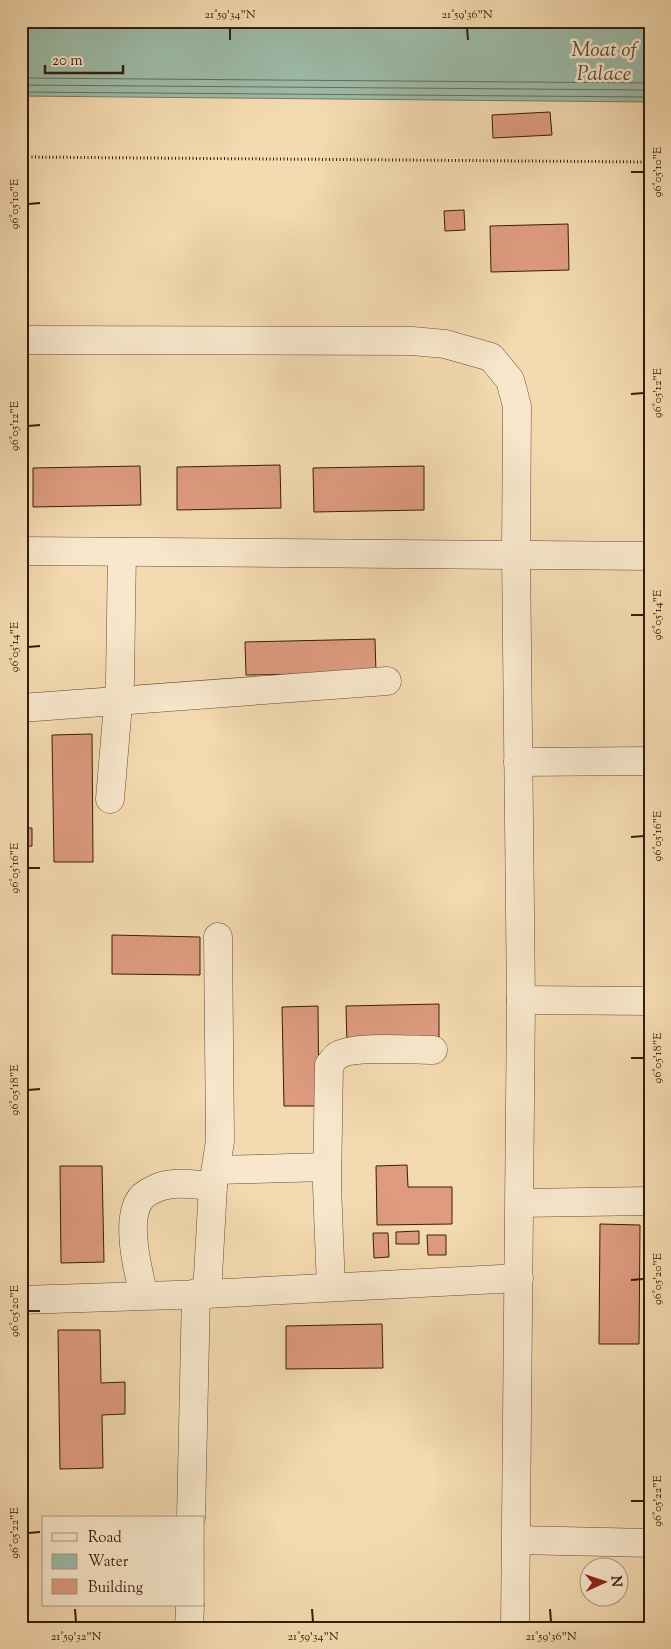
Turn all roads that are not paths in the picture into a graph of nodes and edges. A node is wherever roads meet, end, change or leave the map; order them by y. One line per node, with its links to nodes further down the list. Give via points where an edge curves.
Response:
1 (21, 340): 4 (street, via 412,341 445,344 491,357 510,380 517,406)
2 (21, 551): 3 (street)
3 (122, 552): 4 (street); 7 (street)
4 (516, 554): 5 (street); 10 (street)
5 (650, 556)
6 (387, 682): 7 (street)
7 (118, 702): 8 (street); 11 (street)
8 (21, 708)
9 (650, 761): 10 (street)
10 (518, 762): 13 (street)
11 (110, 799)
12 (218, 938): 17 (street, via 220,1142)
13 (521, 1000): 14 (street); 19 (street)
14 (650, 1001)
15 (433, 1050): 16 (street, via 366,1049 337,1055 329,1065)
16 (327, 1167): 17 (street); 21 (street)
17 (215, 1178): 22 (street); 23 (street, via 160,1187 142,1197 136,1211 133,1249)
18 (650, 1201): 19 (street)
19 (520, 1203): 20 (street)
20 (519, 1278): 21 (street); 26 (street)
21 (331, 1287): 22 (street)
22 (201, 1294): 23 (street); 25 (street)
23 (144, 1295): 24 (street)
24 (21, 1300)
25 (191, 1516)
26 (517, 1540): 27 (street); 30 (street)
27 (650, 1543)
28 (190, 1606): 29 (street)
29 (189, 1628)
30 (514, 1628)

